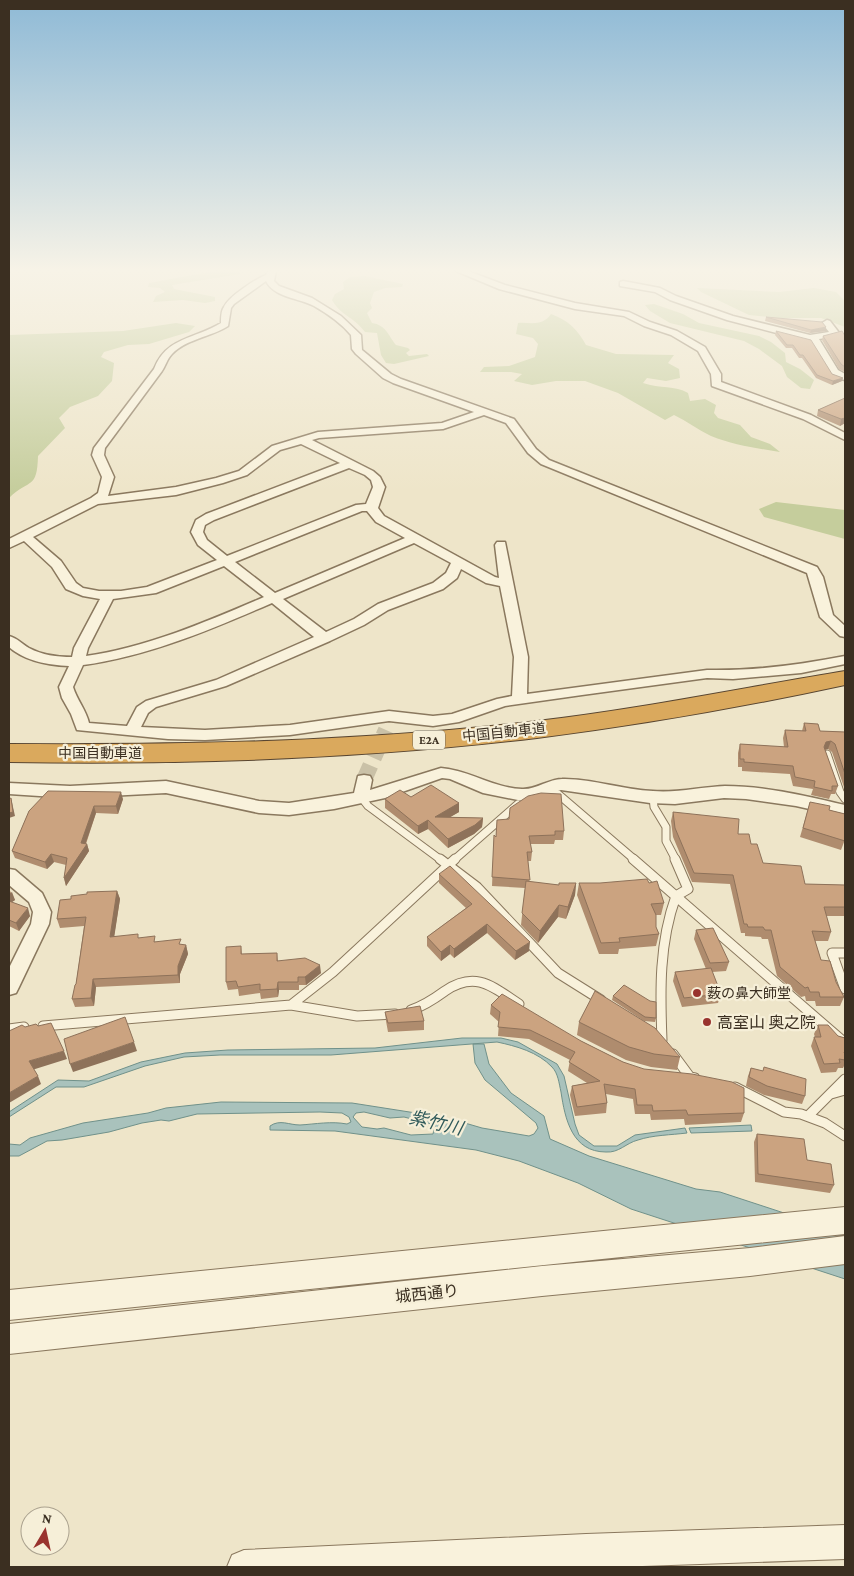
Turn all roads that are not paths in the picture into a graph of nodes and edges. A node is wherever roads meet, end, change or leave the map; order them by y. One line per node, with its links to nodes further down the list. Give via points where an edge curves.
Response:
1 (179, 345): 10 (street, via 165,355 159,369 100,448 98,455 108,477 103,494)
2 (357, 345): 6 (street, via 364,358 397,381)
3 (693, 345): 7 (street, via 702,350 716,374 716,384 807,417)
4 (818, 345): 5 (street, via 834,372)
5 (845, 377)
6 (484, 412): 8 (street, via 443,426 334,433); 21 (street, via 510,421 532,451 545,462 812,570 827,617)
7 (845, 437)
8 (302, 440): 9 (street); 10 (street, via 276,448 243,473 219,481 176,491)
9 (348, 464): 11 (street, via 376,479 379,487); 16 (street, via 200,523 197,532 202,542)
10 (95, 501): 12 (street)
11 (371, 507): 13 (street, via 372,513 380,519); 16 (street, via 360,508)
12 (24, 536): 14 (street); 19 (street, via 60,568 71,586 90,594)
13 (415, 538): 17 (street); 20 (street)
14 (9, 544)
15 (501, 545): 18 (street)
16 (226, 561): 19 (street, via 151,590); 20 (street)
17 (458, 561): 18 (street, via 491,580); 22 (street, via 446,581 383,607)
18 (506, 582): 28 (street, via 521,657)
19 (109, 594): 25 (street, via 81,648)
20 (275, 599): 22 (street); 25 (street, via 159,642)
21 (845, 633)
22 (324, 638): 29 (street, via 221,683 151,704 142,710)
23 (9, 640): 25 (street, via 33,657)
24 (845, 660): 28 (street, via 801,669 707,674)
25 (78, 661): 29 (street, via 66,687 82,727)
26 (845, 678): 30 (highway, 中国自動車道 / E2A, via 634,716 433,740 210,752)
27 (845, 697): 32 (highway, 中国自動車道 / E2A, via 641,733 435,757 207,770)
28 (519, 699): 29 (street, via 454,719 433,721 239,734 168,734)
29 (132, 730)
30 (9, 753)
31 (828, 754): 38 (lane)
32 (9, 772)
33 (364, 780): 36 (street)
34 (9, 789): 36 (street, via 70,792 166,787 260,807 289,809)
35 (538, 791): 36 (street, via 523,795 505,793 441,773); 37 (street, via 561,784); 40 (lane, via 513,806); 42 (lane, via 558,794)
36 (361, 797): 40 (lane, via 368,806)
37 (653, 797): 39 (street, via 746,793 796,800); 42 (lane, via 654,807 666,827 666,841 688,889)
38 (845, 799)
39 (845, 812)
40 (449, 865): 46 (lane, via 477,887 558,973); 47 (lane, via 334,972)
41 (9, 875): 44 (street, via 36,898 42,912 40,924)
42 (676, 896): 50 (lane); 52 (lane, via 667,916 662,950 659,1037)
43 (845, 953): 45 (lane, via 832,953)
44 (9, 987)
45 (845, 989)
46 (608, 1004)
47 (291, 1005): 48 (lane, via 359,1015 390,1015 420,1008 454,984 467,979 484,983); 49 (lane)
48 (525, 1008)
49 (9, 1029)
50 (845, 1043)
51 (679, 1077): 52 (lane)
52 (690, 1077): 54 (lane)
53 (845, 1079): 57 (lane)
54 (706, 1080)
55 (723, 1084): 58 (lane, via 784,1112)
56 (845, 1090): 57 (lane)
57 (829, 1095): 58 (lane)
58 (808, 1116): 59 (lane)
59 (845, 1136)
60 (844, 1220): 62 (street)
61 (845, 1250): 63 (street, 城西通り)
62 (9, 1305)
63 (9, 1339)
64 (845, 1542): 65 (street)
65 (244, 1567)

